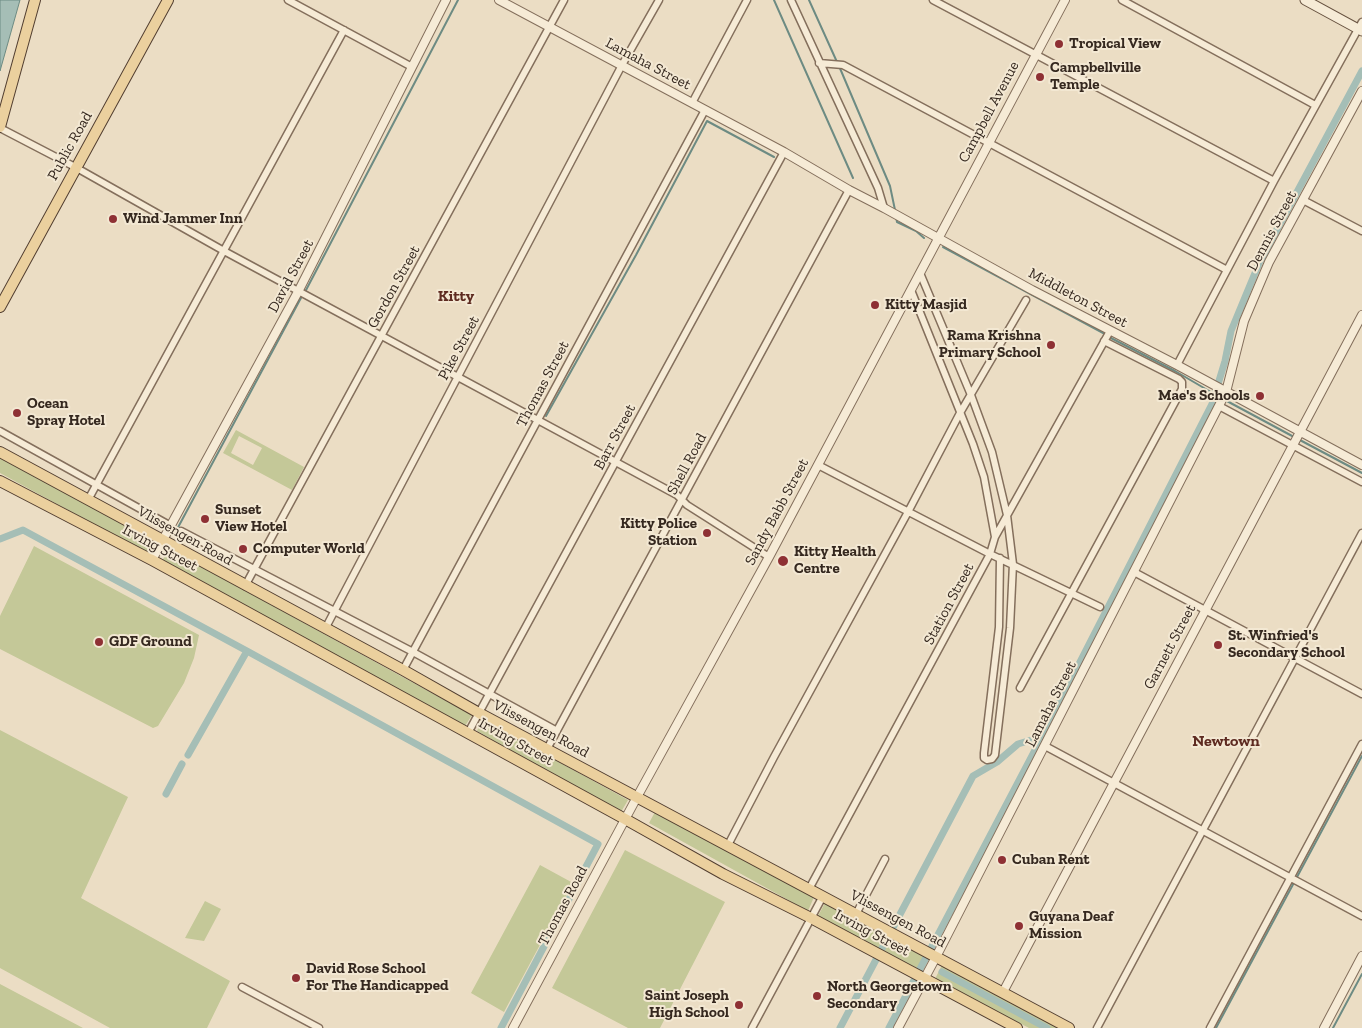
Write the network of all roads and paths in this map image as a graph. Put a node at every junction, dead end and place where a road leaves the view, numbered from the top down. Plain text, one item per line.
1 (35, 0) edge
2 (168, 0) edge
3 (288, 0) edge
4 (446, 0) edge
5 (499, 0) edge
6 (564, 0) edge
7 (659, 0) edge
8 (747, 0) edge
9 (791, 0) edge
10 (933, 0) edge
11 (1065, 0) edge
12 (1122, 0) edge
13 (1305, 0) edge
14 (550, 26) junction
15 (1361, 27) edge
16 (344, 30) junction
17 (1036, 54) junction
18 (819, 62) junction
19 (622, 65) junction
20 (412, 68) junction
21 (1362, 92) edge
22 (692, 103) junction
23 (1315, 105) junction
24 (705, 110) junction
25 (0, 128) edge
26 (989, 143) junction
27 (784, 152) junction
28 (75, 167) junction
29 (1274, 181) junction
30 (878, 188) junction
31 (849, 190) junction
32 (868, 200) junction
33 (1303, 200) junction
34 (884, 208) junction
35 (1362, 231) edge
36 (938, 237) junction
37 (224, 251) junction
38 (1228, 270) junction
39 (920, 273) junction
40 (911, 290) junction
41 (300, 291) junction
42 (1026, 300) dead end
43 (0, 308) edge
44 (1362, 315) edge
45 (1110, 331) junction
46 (382, 335) junction
47 (1104, 341) junction
48 (1177, 365) junction
49 (458, 376) junction
50 (1224, 392) junction
51 (971, 394) junction
52 (1219, 405) junction
53 (960, 413) junction
54 (539, 419) junction
55 (0, 431) edge
56 (1300, 432) junction
57 (1293, 445) junction
58 (0, 452) edge
59 (616, 461) junction
60 (818, 465) junction
61 (1362, 465) edge
62 (1362, 482) edge
63 (2, 484) edge
64 (96, 487) junction
65 (89, 499) junction
66 (682, 499) junction
67 (908, 512) junction
68 (1007, 515) junction
69 (170, 526) junction
70 (181, 531) dead end
71 (1362, 533) edge
72 (995, 537) junction
73 (163, 539) junction
74 (990, 554) junction
75 (769, 558) junction
76 (1000, 558) junction
77 (152, 560) junction
78 (1013, 564) junction
79 (254, 569) junction
80 (1134, 572) junction
81 (245, 586) junction
82 (1070, 592) junction
83 (1100, 607) dead end
84 (1206, 610) junction
85 (334, 611) junction
86 (1000, 627) junction
87 (1010, 628) junction
88 (325, 629) junction
89 (413, 652) junction
90 (1295, 658) junction
91 (403, 670) junction
92 (1020, 688) dead end
93 (1362, 694) edge
94 (490, 695) junction
95 (479, 713) junction
96 (557, 731) junction
97 (468, 733) junction
98 (1362, 744) edge
99 (1045, 746) junction
100 (547, 749) junction
101 (1114, 783) junction
102 (637, 797) junction
103 (625, 818) junction
104 (1203, 831) junction
105 (728, 845) junction
106 (885, 859) dead end
107 (1291, 878) junction
108 (809, 889) junction
109 (823, 896) junction
110 (856, 914) junction
111 (1362, 916) edge
112 (811, 918) junction
113 (1362, 956) edge
114 (936, 957) junction
115 (919, 976) junction
116 (242, 987) dead end
117 (1003, 992) junction
118 (319, 1028) edge
119 (513, 1028) edge
120 (752, 1028) edge
121 (898, 1028) edge
122 (1018, 1028) edge
123 (1069, 1028) edge
124 (1097, 1028) edge
125 (1210, 1028) edge
126 (1324, 1028) edge

1 - 25 main road
2 - 28 main road, Public Road
3 - 16 street
4 - 20 street, David Street
5 - 14 street, Lamaha Street
6 - 14 street, Gordon Street
7 - 19 street, Pike Street
8 - 22 street
9 - 18 street
10 - 17 street
11 - 17 street, Campbell Avenue
12 - 23 street
13 - 15 main road
14 - 19 street, Lamaha Street
14 - 46 street, Gordon Street
15 - 23 street
16 - 20 street
16 - 37 street
17 - 26 street, Campbell Avenue
17 - 29 street
18 - 26 street
18 - 30 street
19 - 22 street, Lamaha Street
19 - 49 street, Pike Street
20 - 41 street, David Street
21 - 33 street, Dennis Street
22 - 24 street, Lamaha Street
23 - 29 street
24 - 27 street, Lamaha Street
24 - 54 street, Thomas Street
25 - 28 street
26 - 36 street, Campbell Avenue
26 - 38 street
27 - 31 street, Middleton Street
27 - 59 street, Barr Street
28 - 37 street
28 - 43 main road, Public Road
29 - 38 street
30 - 32 street
30 - 34 street
31 - 32 street, Middleton Street
31 - 66 street, Shell Road
32 - 34 street, Middleton Street
33 - 35 street
33 - 50 street, Dennis Street
34 - 36 street, Middleton Street
36 - 39 street, Sandy Babb Street
36 - 45 street, Middleton Street
37 - 41 street
37 - 64 street
38 - 48 street
39 - 40 street, Sandy Babb Street
39 - 51 street
40 - 53 street
40 - 60 street, Sandy Babb Street
41 - 46 street
41 - 69 street, David Street
42 - 51 street
44 - 56 street, Garnett Street
45 - 47 street, Station Street
45 - 48 street, Middleton Street
46 - 49 street
46 - 79 street, Gordon Street
47 - 68 street, Station Street
47 - 82 street
48 - 50 street, Middleton Street
49 - 54 street
49 - 85 street, Pike Street
50 - 52 street, Lamaha Street
50 - 56 street, Middleton Street
51 - 53 street
51 - 68 street
52 - 57 street
52 - 80 street, Lamaha Street
53 - 67 street
53 - 72 street
54 - 59 street
54 - 89 street, Thomas Street
55 - 64 street
56 - 57 street, Garnett Street
56 - 61 street, Middleton Street
57 - 62 street
57 - 84 street, Garnett Street
58 - 65 main road, Vlissengen Road
59 - 66 street
59 - 94 street, Barr Street
60 - 67 street
60 - 75 street, Sandy Babb Street
63 - 77 main road, Irving Street
64 - 65 street
64 - 69 street
65 - 73 main road, Vlissengen Road
66 - 75 street
66 - 96 street, Shell Road
67 - 74 street
67 - 105 street
68 - 72 street, Station Street
68 - 78 street
69 - 73 street, David Street
70 - 79 street
71 - 90 street
72 - 74 street, Station Street
73 - 77 street, David Street
73 - 81 main road, Vlissengen Road
74 - 76 street
74 - 108 street, Station Street
75 - 102 street, Sandy Babb Street
76 - 78 street
76 - 86 street
77 - 97 main road, Irving Street
78 - 82 street
78 - 87 street
79 - 81 street, Gordon Street
79 - 85 street
80 - 84 street
80 - 99 street, Lamaha Street
81 - 88 main road, Vlissengen Road
82 - 83 street
82 - 92 street
84 - 90 street
84 - 101 street, Garnett Street
85 - 88 street, Pike Street
85 - 89 street
86 - 87 street
86 - 87 street
88 - 91 main road, Vlissengen Road
89 - 91 street, Thomas Street
89 - 94 street
90 - 93 street
90 - 104 street
91 - 95 main road, Vlissengen Road
94 - 95 street, Barr Street
94 - 96 street
95 - 97 street, Barr Street
95 - 100 main road, Vlissengen Road
96 - 100 street, Shell Road
97 - 103 main road, Irving Street
98 - 107 street
99 - 101 street
99 - 114 street, Lamaha Street
100 - 102 main road, Vlissengen Road
101 - 104 street
101 - 117 street, Garnett Street
102 - 103 street, Thomas Road
102 - 105 main road, Vlissengen Road
103 - 112 main road, Irving Street
103 - 119 street, Thomas Road
104 - 107 street
104 - 124 street
105 - 108 main road, Vlissengen Road
106 - 110 street
107 - 111 street
107 - 125 street
108 - 109 main road, Vlissengen Road
109 - 110 main road, Vlissengen Road
109 - 112 street
110 - 114 main road, Vlissengen Road
112 - 115 main road, Irving Street
112 - 120 street
113 - 126 street
114 - 115 street, Lamaha Street
114 - 117 main road, Vlissengen Road
115 - 121 street, Lamaha Street
115 - 122 main road, Irving Street
116 - 118 street
117 - 123 main road, Vlissengen Road

